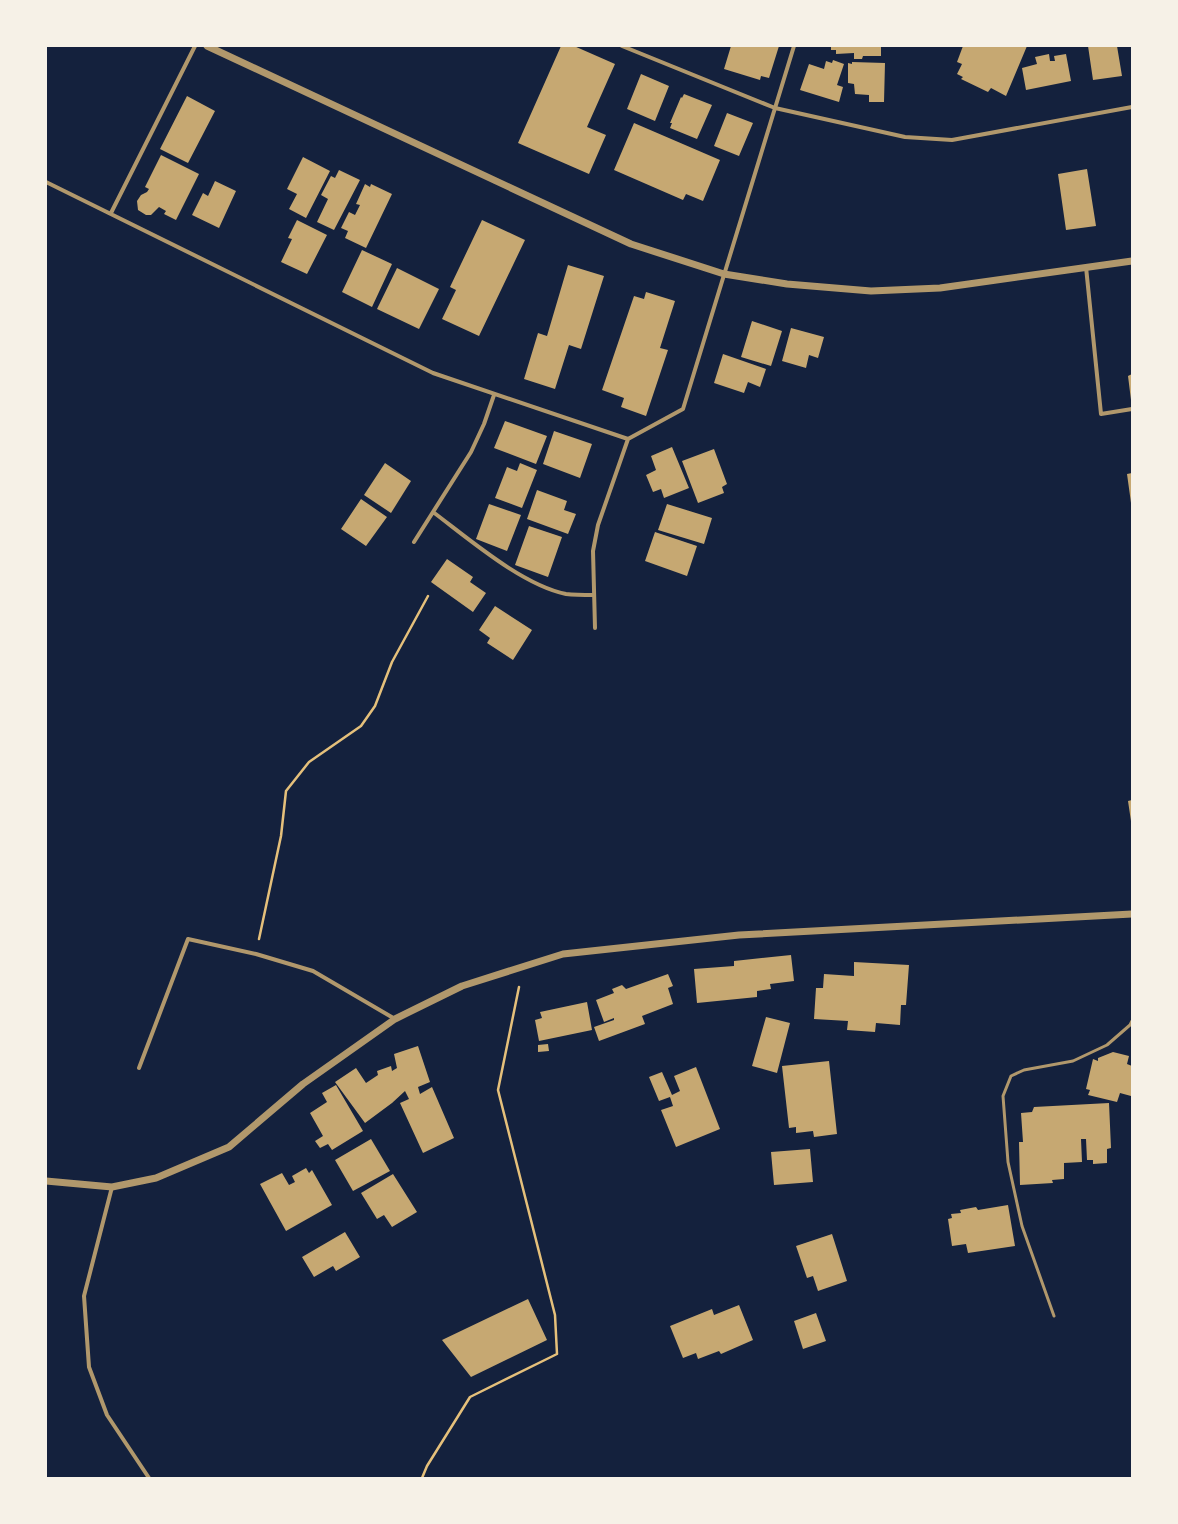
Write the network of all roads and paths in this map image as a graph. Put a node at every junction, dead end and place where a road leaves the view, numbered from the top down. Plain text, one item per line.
1 (195, 46) edge
2 (207, 46) edge
3 (622, 46) edge
4 (794, 46) edge
5 (1132, 107) edge
6 (775, 108) junction
7 (46, 182) edge
8 (112, 214) junction
9 (1132, 261) edge
10 (1086, 267) junction
11 (724, 274) junction
12 (494, 395) junction
13 (1132, 409) edge
14 (628, 439) junction
15 (433, 512) junction
16 (414, 542) dead end
17 (594, 595) junction
18 (428, 596) dead end
19 (595, 628) dead end
20 (1132, 914) edge
21 (256, 954) junction
22 (523, 967) junction
23 (395, 1019) junction
24 (1132, 1021) edge
25 (139, 1068) dead end
26 (46, 1181) edge
27 (112, 1187) junction
28 (1054, 1316) dead end
29 (148, 1478) edge
30 (422, 1478) edge

1 - 8 street
2 - 11 street
3 - 6 street
4 - 6 street
5 - 6 street
6 - 11 street
7 - 8 street
8 - 12 street
9 - 10 street
10 - 11 street
10 - 13 street
11 - 14 street
12 - 14 street
12 - 15 street
14 - 17 street
15 - 16 street
15 - 17 street
17 - 19 street
18 - 21 path
20 - 22 street
21 - 23 street
21 - 25 street
22 - 23 street
22 - 30 path
23 - 27 street
24 - 28 lane
26 - 27 street
27 - 29 street

